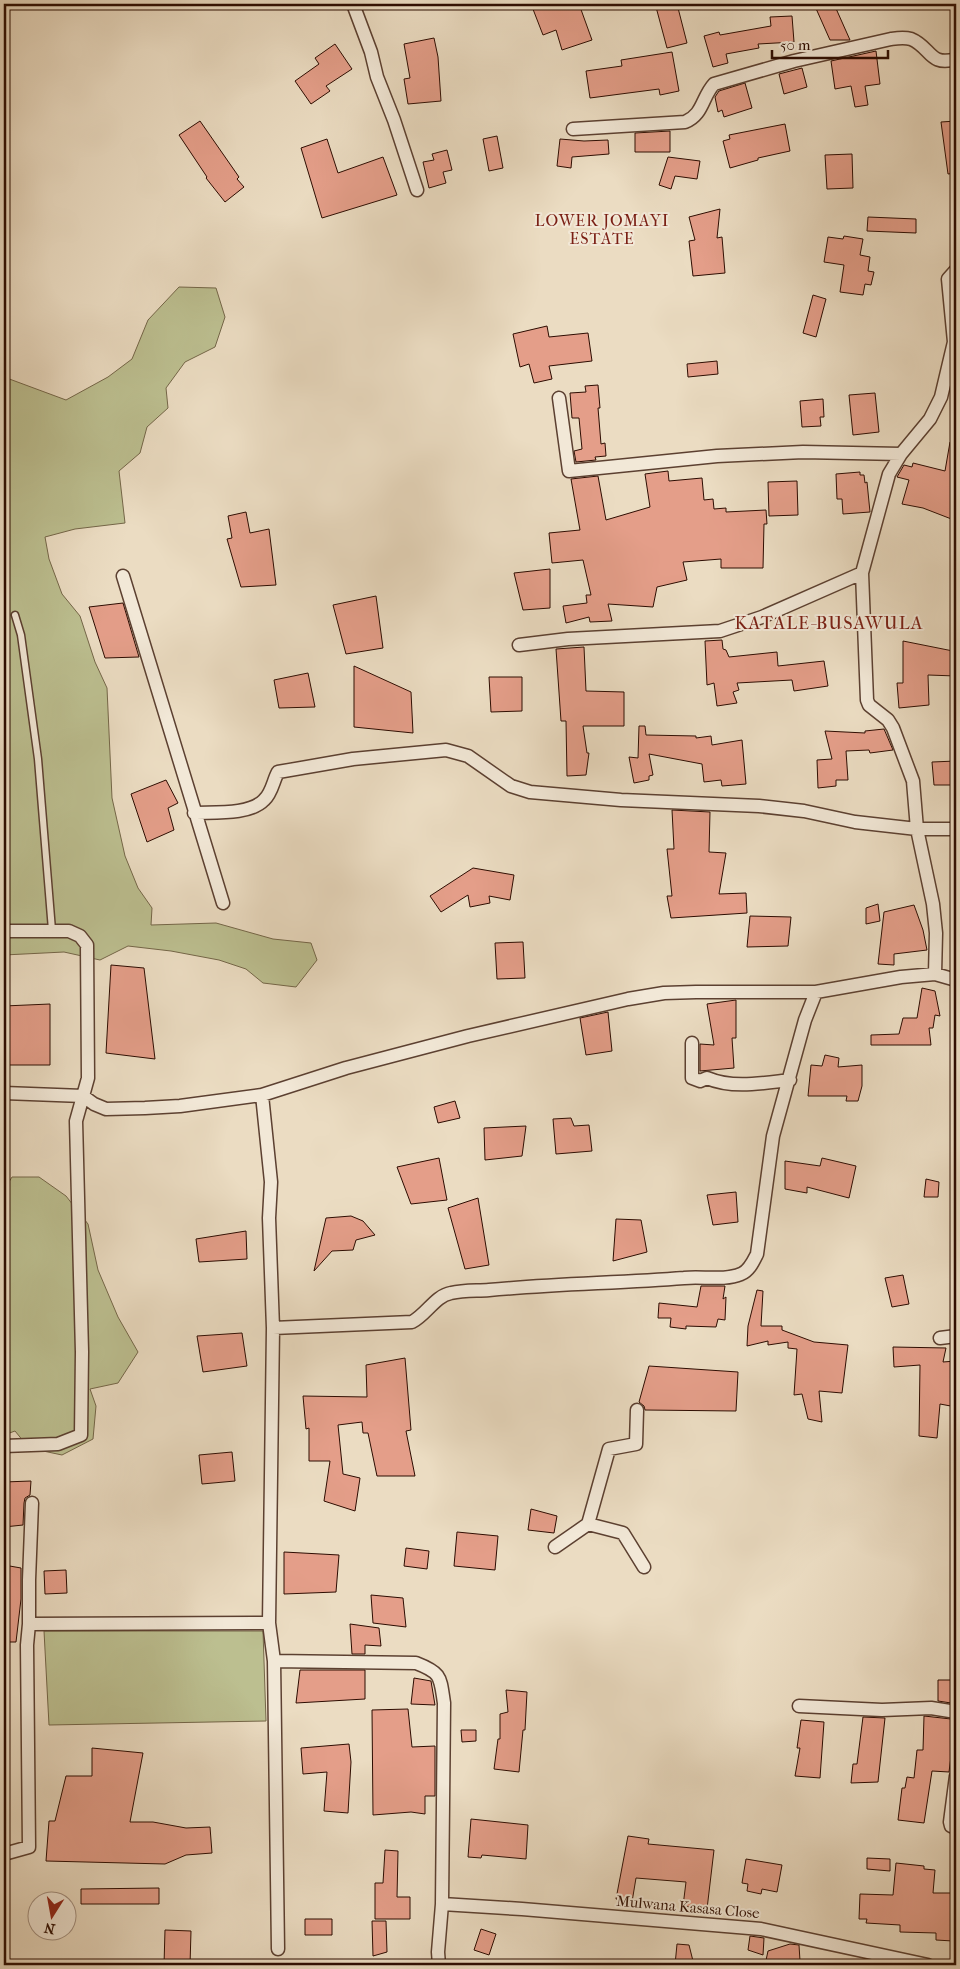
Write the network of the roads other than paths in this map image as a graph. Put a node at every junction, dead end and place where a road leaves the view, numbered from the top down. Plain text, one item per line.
1 (353, 4) edge
2 (956, 59) edge
3 (573, 129) dead end
4 (417, 190) dead end
5 (956, 270) edge
6 (558, 398) dead end
7 (900, 454) junction
8 (862, 572) junction
9 (123, 576) dead end
10 (16, 615) dead end
11 (519, 645) dead end
12 (194, 813) junction
13 (917, 829) junction
14 (956, 829) edge
15 (223, 903) dead end
16 (52, 930) junction
17 (4, 931) edge
18 (935, 974) junction
19 (956, 980) edge
20 (816, 992) junction
21 (692, 1043) dead end
22 (790, 1080) junction
23 (4, 1093) edge
24 (262, 1095) junction
25 (83, 1096) junction
26 (273, 1328) junction
27 (956, 1336) edge
28 (940, 1338) dead end
29 (637, 1410) dead end
30 (4, 1446) edge
31 (32, 1503) dead end
32 (588, 1524) junction
33 (555, 1546) dead end
34 (644, 1568) dead end
35 (269, 1623) junction
36 (29, 1624) junction
37 (274, 1661) junction
38 (799, 1706) dead end
39 (956, 1712) edge
40 (956, 1776) edge
41 (956, 1828) edge
42 (4, 1854) edge
43 (442, 1904) junction
44 (278, 1949) dead end
45 (439, 1965) edge
46 (928, 1965) edge

1 - 4 street
2 - 3 street
5 - 7 street
6 - 7 street
7 - 8 street
8 - 11 street
8 - 13 street
9 - 12 street
10 - 16 lane
12 - 13 street
12 - 15 street
13 - 14 street
13 - 18 street
16 - 17 street
16 - 25 street
18 - 19 street
18 - 20 street
20 - 22 street
20 - 24 street
21 - 22 street
22 - 26 street
23 - 25 street
24 - 25 street
24 - 26 street
25 - 30 street
26 - 35 street
27 - 28 street
29 - 32 street
31 - 36 street
32 - 33 street
32 - 34 street
35 - 36 street
35 - 37 street
36 - 42 street
37 - 43 street
37 - 44 street
38 - 39 street
40 - 41 street
43 - 45 street
43 - 46 street, Mulwana Kasasa Close

